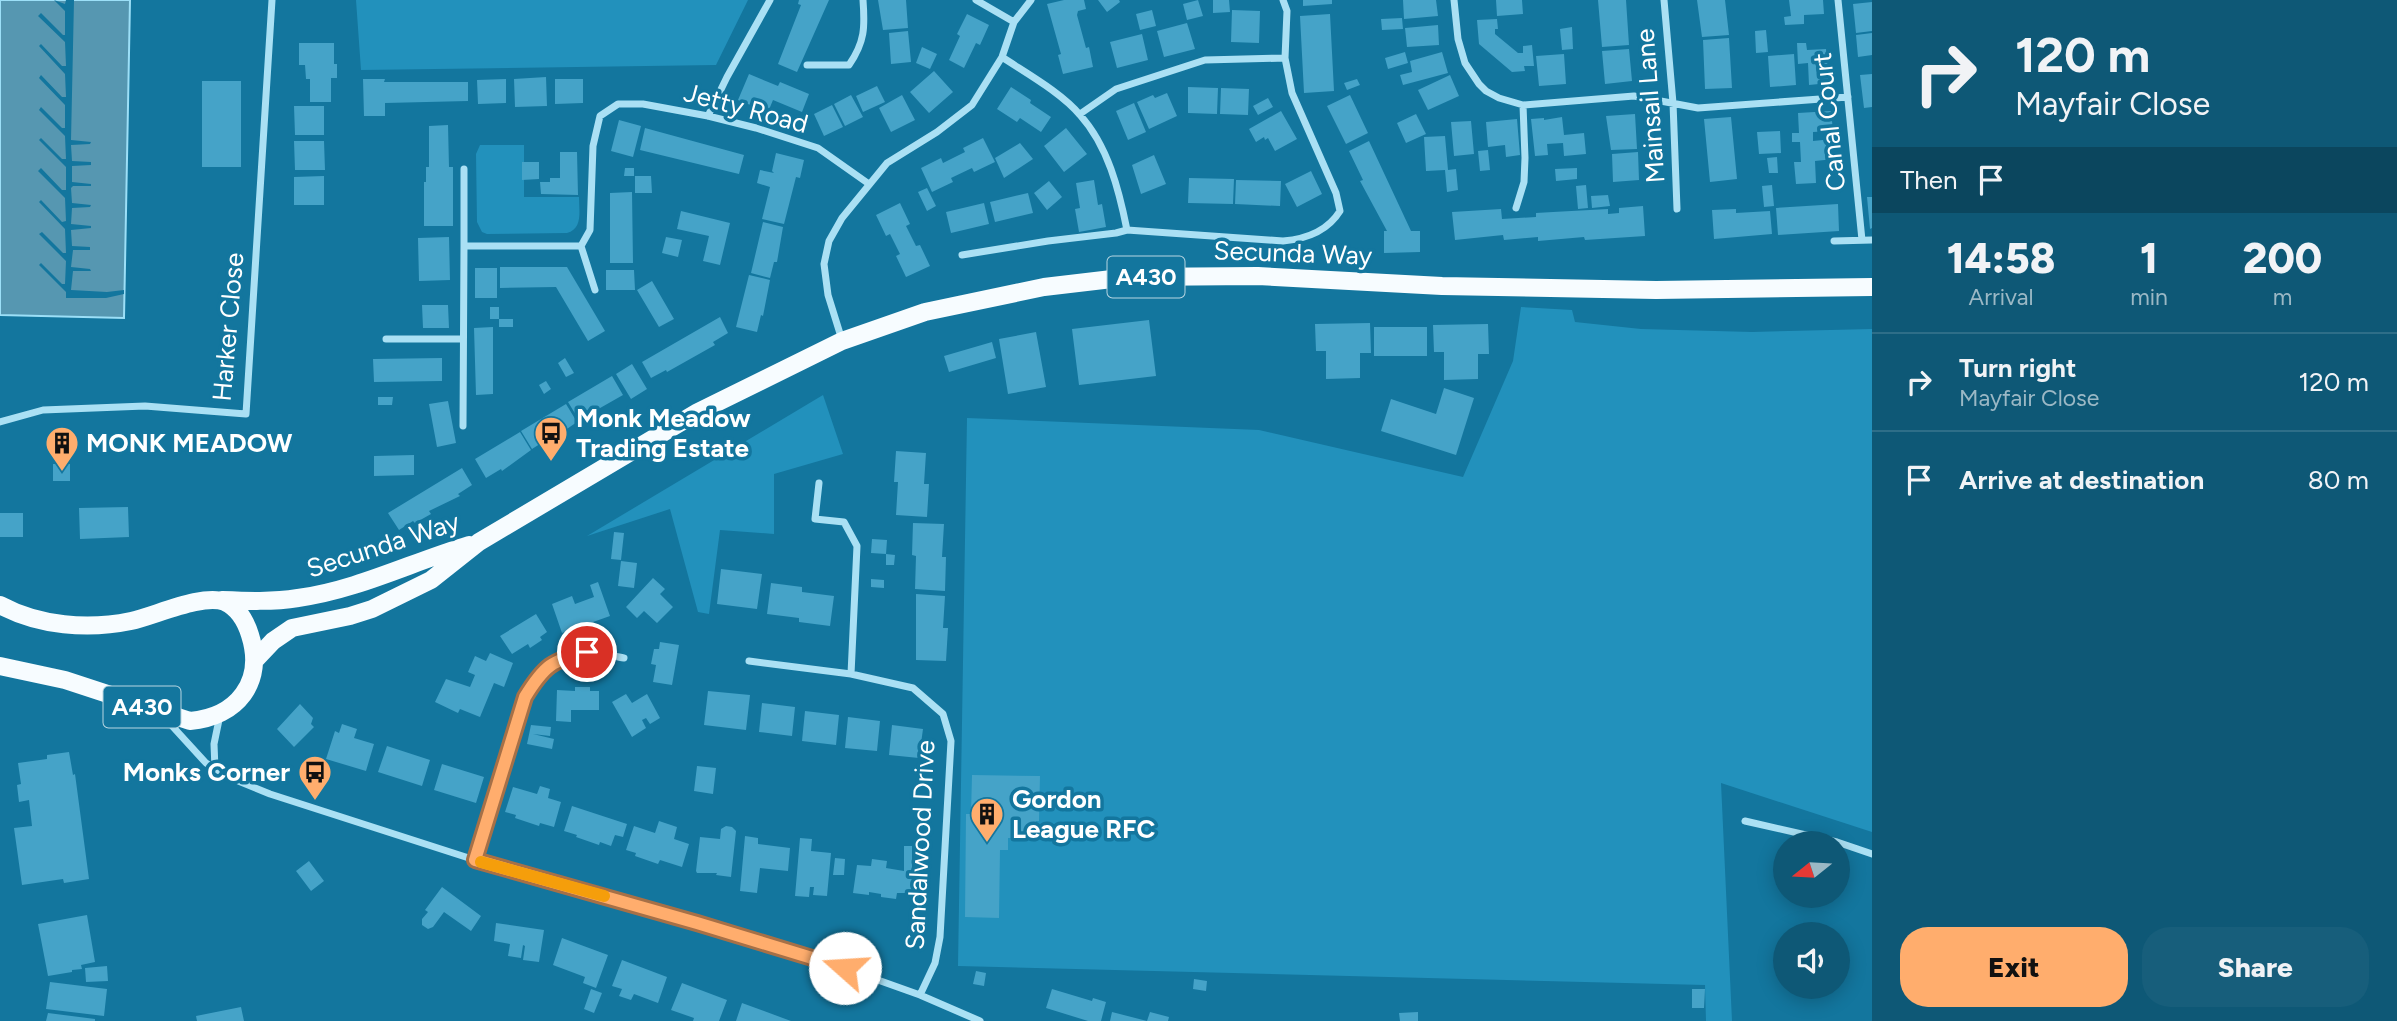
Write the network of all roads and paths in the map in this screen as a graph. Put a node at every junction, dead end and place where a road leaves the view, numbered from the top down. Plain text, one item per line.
1 (272, 0) edge
2 (770, 0) edge
3 (863, 0) edge
4 (976, 0) edge
5 (1031, 0) edge
6 (1283, 0) edge
7 (1454, 0) edge
8 (1664, 0) edge
9 (1838, 0) edge
10 (1014, 22) junction
11 (1002, 57) junction
12 (1285, 58) junction
13 (807, 65) dead end
14 (1848, 97) junction
15 (1673, 103) junction
16 (1523, 104) junction
17 (1080, 114) junction
18 (708, 116) junction
19 (464, 169) dead end
20 (869, 184) junction
21 (1516, 208) dead end
22 (1676, 209) dead end
23 (1127, 230) junction
24 (1862, 240) junction
25 (1872, 240) edge
26 (1835, 241) dead end
27 (464, 246) junction
28 (581, 246) junction
29 (962, 255) dead end
30 (1872, 287) edge
31 (595, 290) dead end
32 (386, 340) dead end
33 (463, 340) junction
34 (842, 341) junction
35 (0, 422) edge
36 (463, 426) dead end
37 (819, 483) dead end
38 (479, 542) junction
39 (218, 600) junction
40 (0, 605) edge
41 (624, 658) dead end
42 (255, 660) junction
43 (749, 662) dead end
44 (0, 666) edge
45 (851, 674) junction
46 (160, 713) junction
47 (220, 714) junction
48 (215, 769) junction
49 (1745, 821) dead end
50 (1872, 854) edge
51 (475, 860) junction
52 (920, 995) junction
53 (980, 1021) edge

1 - 35 street, Harker Close
2 - 18 street
3 - 13 street
4 - 10 street
5 - 10 street
6 - 12 street
7 - 16 street
8 - 15 street, Mainsail Lane
9 - 14 street, Canal Court
10 - 11 street
11 - 17 street
11 - 20 street
12 - 17 street
12 - 23 street
14 - 15 street
14 - 24 street, Canal Court
15 - 16 street
15 - 22 street, Mainsail Lane
16 - 21 street
17 - 23 street
18 - 20 street, Jetty Road
18 - 28 street, Jetty Road
19 - 27 street
20 - 34 street
23 - 29 street
24 - 25 street
24 - 26 street
27 - 28 street
27 - 33 street
28 - 31 street
30 - 34 main road, Secunda Way / A430
32 - 33 street
33 - 36 street
34 - 38 main road, Secunda Way / A430
37 - 45 street
38 - 39 main road, Secunda Way / A430
38 - 42 main road, Secunda Way / A430
39 - 40 main road, A430
39 - 42 main road
41 - 51 street
42 - 47 main road, A430
43 - 45 street, Sandalwood Drive
44 - 46 main road, A430
45 - 52 street, Sandalwood Drive
46 - 47 main road, A430
46 - 48 street
47 - 48 street
48 - 51 street
49 - 50 street
51 - 52 street
52 - 53 street

